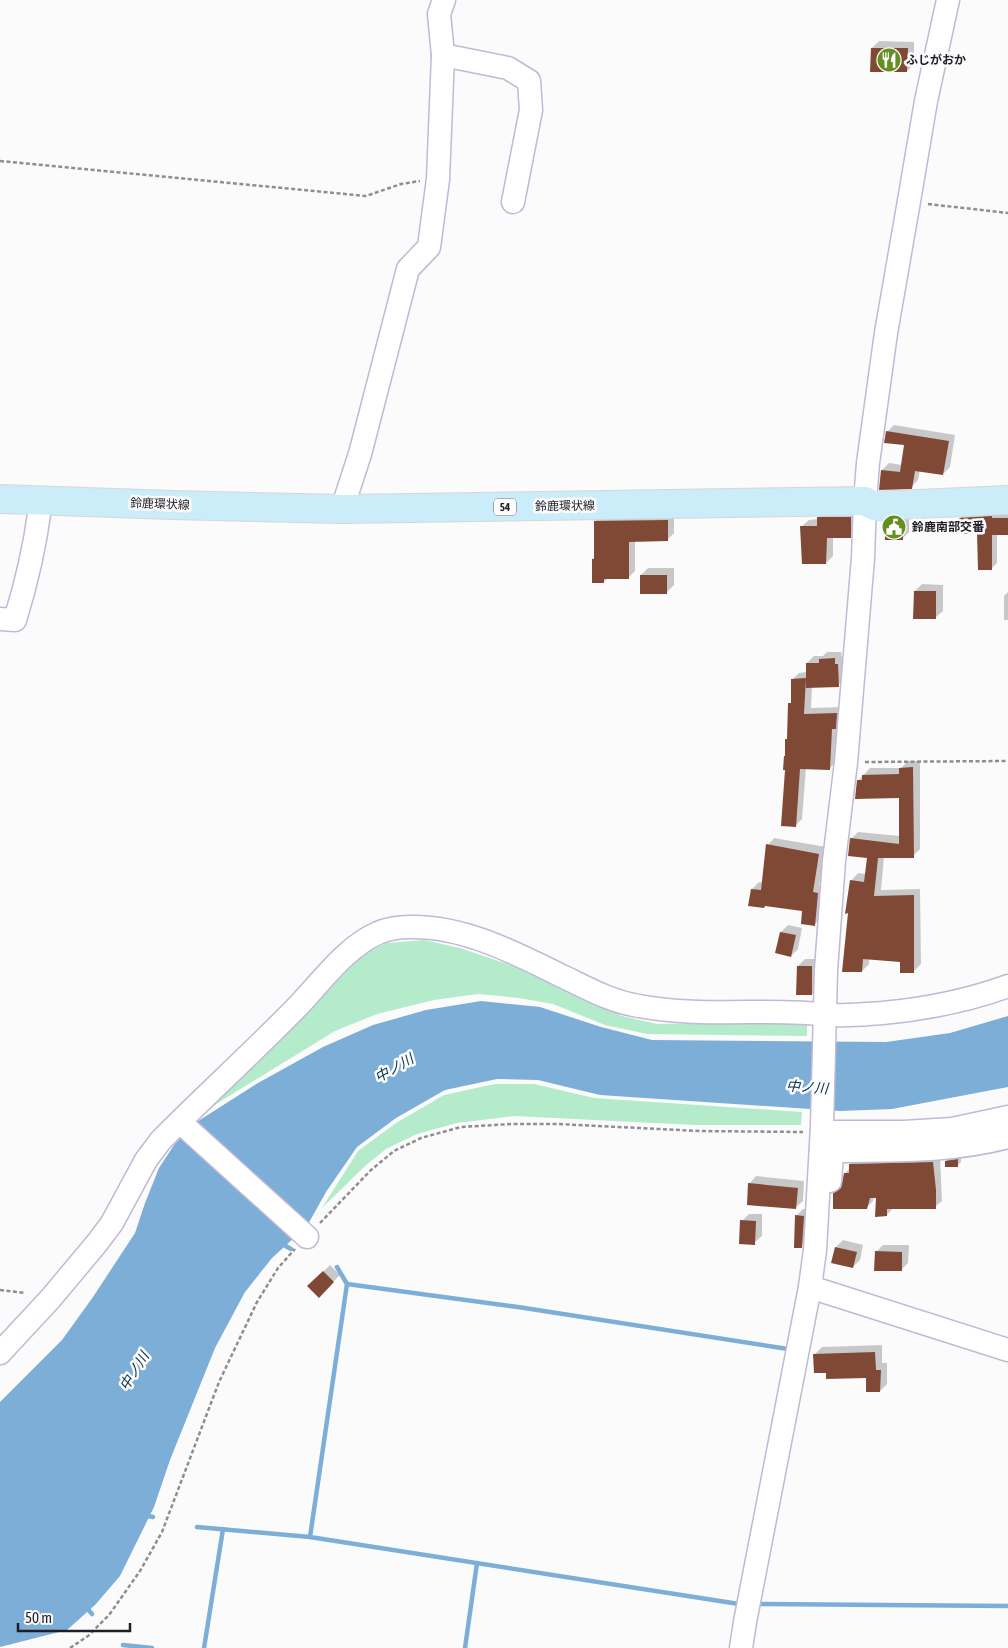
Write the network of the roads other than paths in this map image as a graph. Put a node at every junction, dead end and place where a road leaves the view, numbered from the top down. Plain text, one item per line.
1 (444, 0) edge
2 (948, 0) edge
3 (443, 55) junction
4 (513, 202) dead end
5 (0, 498) edge
6 (41, 499) junction
7 (1008, 500) edge
8 (864, 501) junction
9 (342, 509) junction
10 (0, 619) edge
11 (1008, 986) edge
12 (828, 1016) junction
13 (1008, 1117) edge
14 (180, 1122) junction
15 (1008, 1125) edge
16 (961, 1127) junction
17 (822, 1129) junction
18 (1008, 1137) edge
19 (306, 1237) road end
20 (815, 1288) junction
21 (1008, 1350) edge
22 (0, 1353) edge
23 (741, 1648) edge

1 - 3 street
2 - 8 street
3 - 4 street
3 - 9 street
5 - 6 main road, 鈴鹿環状線 / 54
6 - 9 main road, 鈴鹿環状線 / 54
6 - 10 street
7 - 8 main road, 鈴鹿環状線 / 54
8 - 9 main road, 鈴鹿環状線 / 54
8 - 12 street
11 - 12 street
12 - 14 street
12 - 17 street
13 - 16 street
14 - 19 street
14 - 22 street
15 - 16 street
16 - 17 street
17 - 20 street
18 - 20 street
20 - 21 street
20 - 23 street

